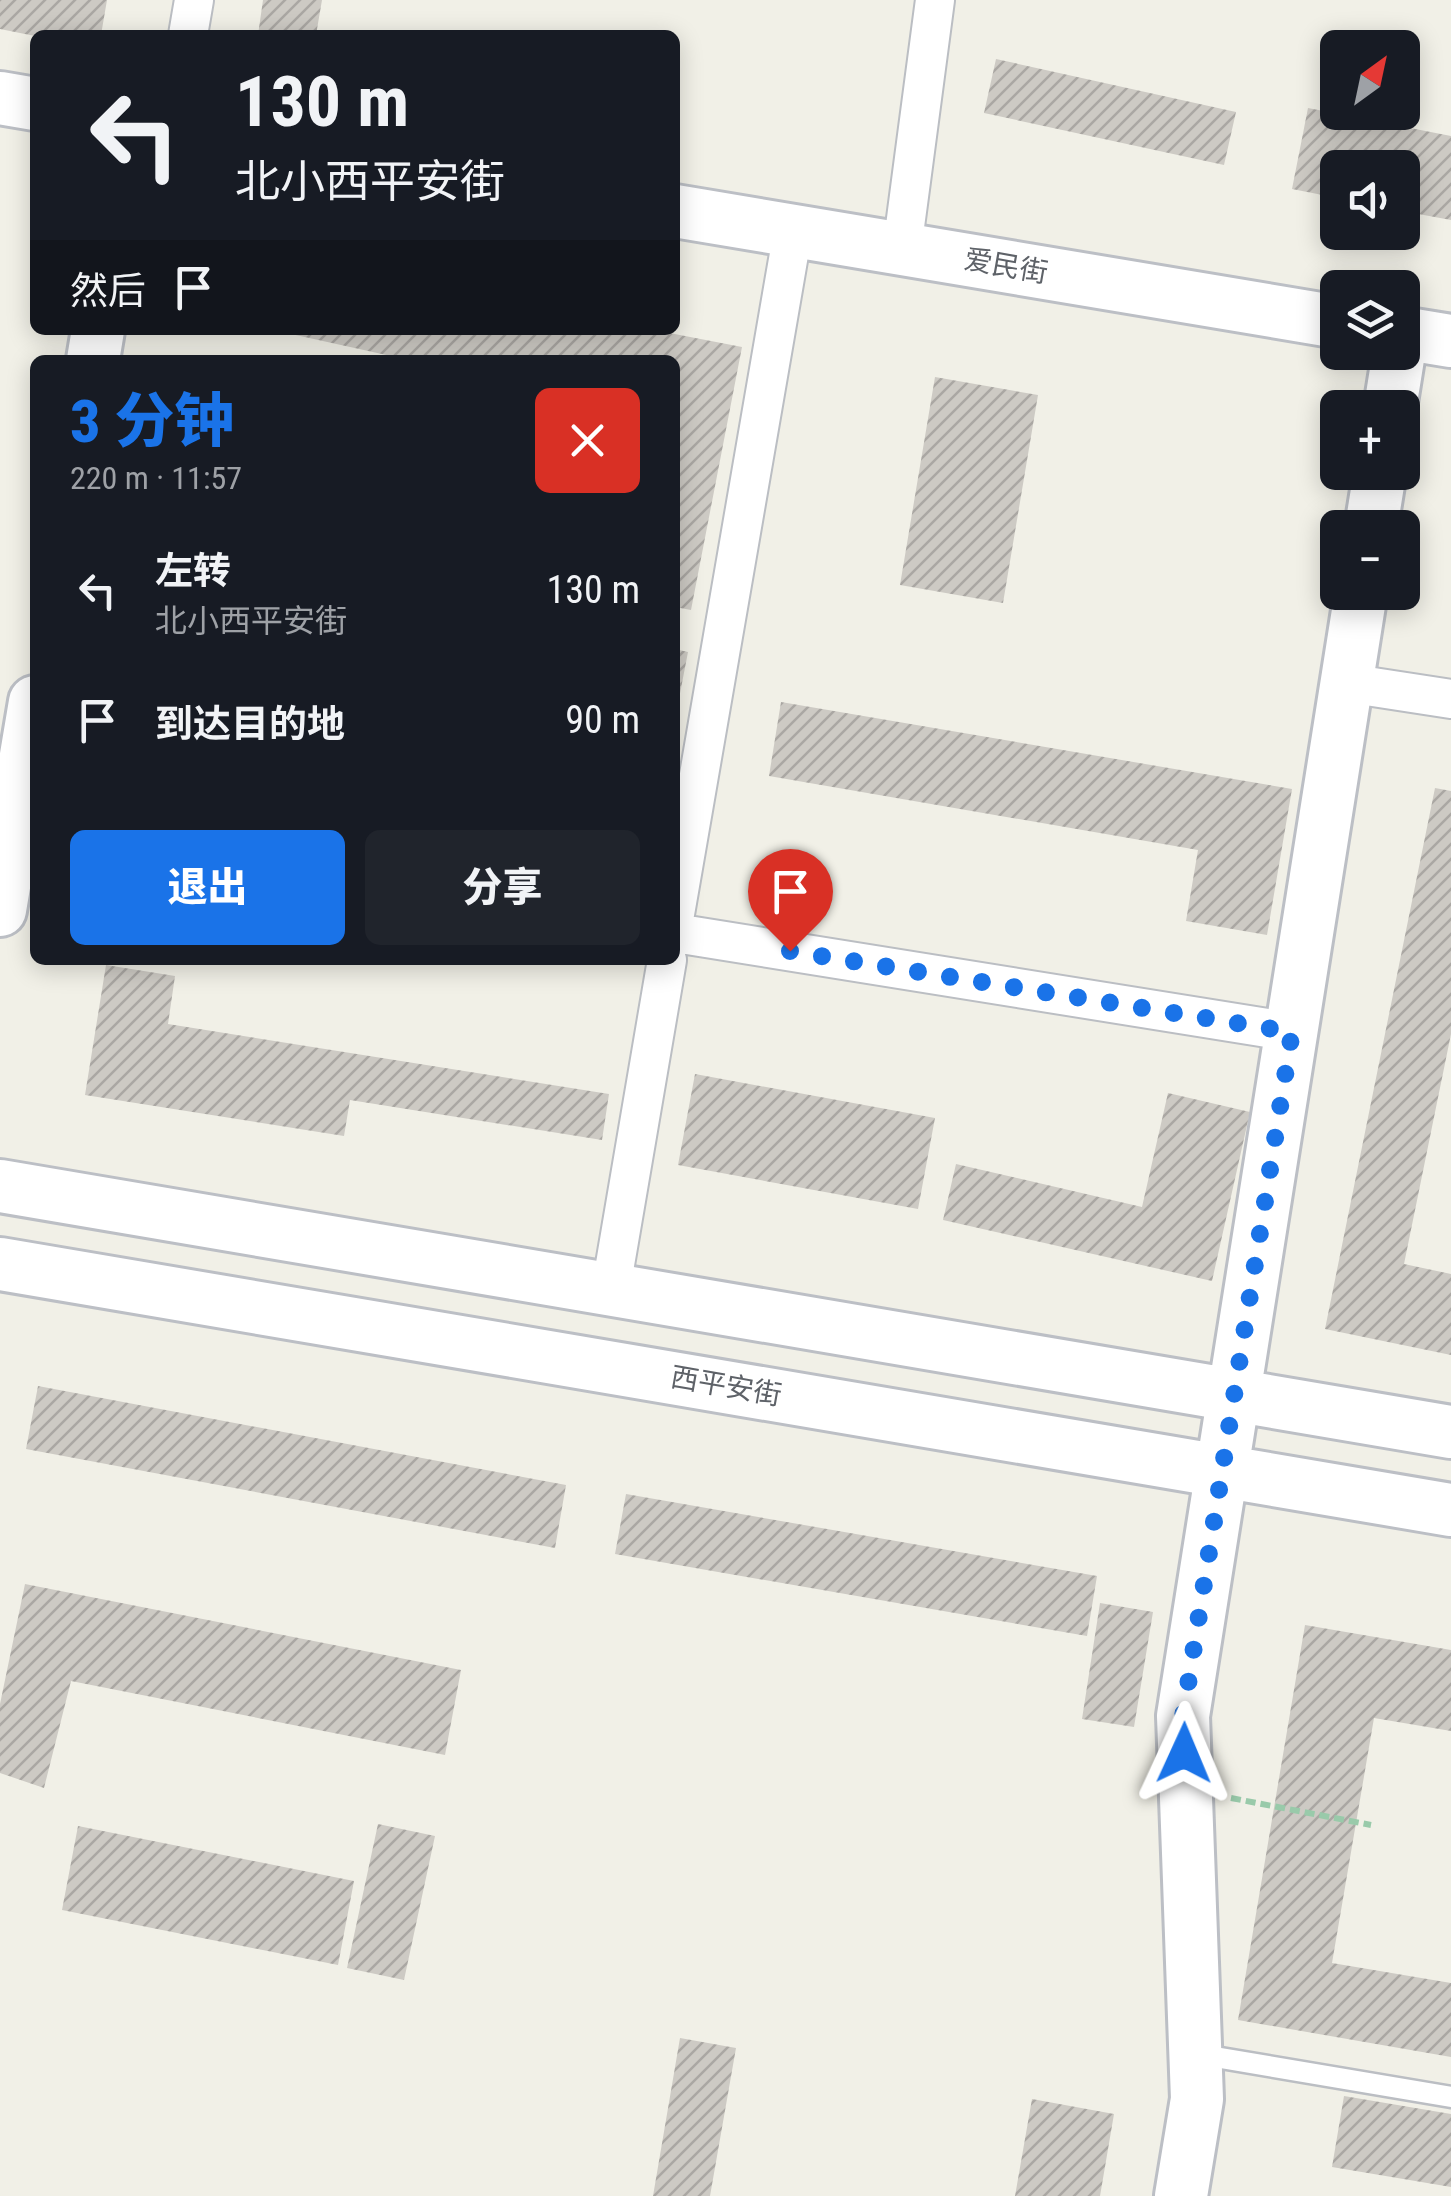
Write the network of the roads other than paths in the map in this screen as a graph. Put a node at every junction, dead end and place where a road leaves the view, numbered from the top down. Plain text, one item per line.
1 (194, 0) edge
2 (935, 0) edge
3 (189, 30) edge
4 (0, 98) edge
5 (30, 103) edge
6 (680, 212) edge
7 (793, 231) junction
8 (902, 249) junction
9 (1320, 319) edge
10 (1420, 336) edge
11 (1451, 341) edge
12 (1358, 610) edge
13 (1347, 683) junction
14 (1451, 699) edge
15 (30, 735) edge
16 (16, 827) edge
17 (680, 885) edge
18 (0, 910) edge
19 (680, 933) edge
20 (666, 965) edge
21 (1292, 1032) junction
22 (0, 1186) edge
23 (0, 1264) edge
24 (610, 1288) junction
25 (1234, 1394) junction
26 (1451, 1432) edge
27 (1222, 1470) junction
28 (1451, 1510) edge
29 (1196, 2076) junction
30 (1451, 2097) edge
31 (1180, 2196) edge

1 - 3 street
2 - 8 street
4 - 5 main road
6 - 7 main road, 爱民街
7 - 8 main road, 爱民街
7 - 17 street
8 - 9 main road, 爱民街
10 - 11 main road
12 - 13 main road
13 - 14 street
13 - 21 main road
15 - 16 main road
16 - 18 main road
19 - 21 street
20 - 24 street
21 - 25 main road
22 - 24 main road
23 - 27 main road, 西平安街
24 - 25 main road
25 - 26 main road
25 - 27 main road
27 - 28 main road, 西平安街
27 - 29 main road
29 - 30 lane
29 - 31 main road

